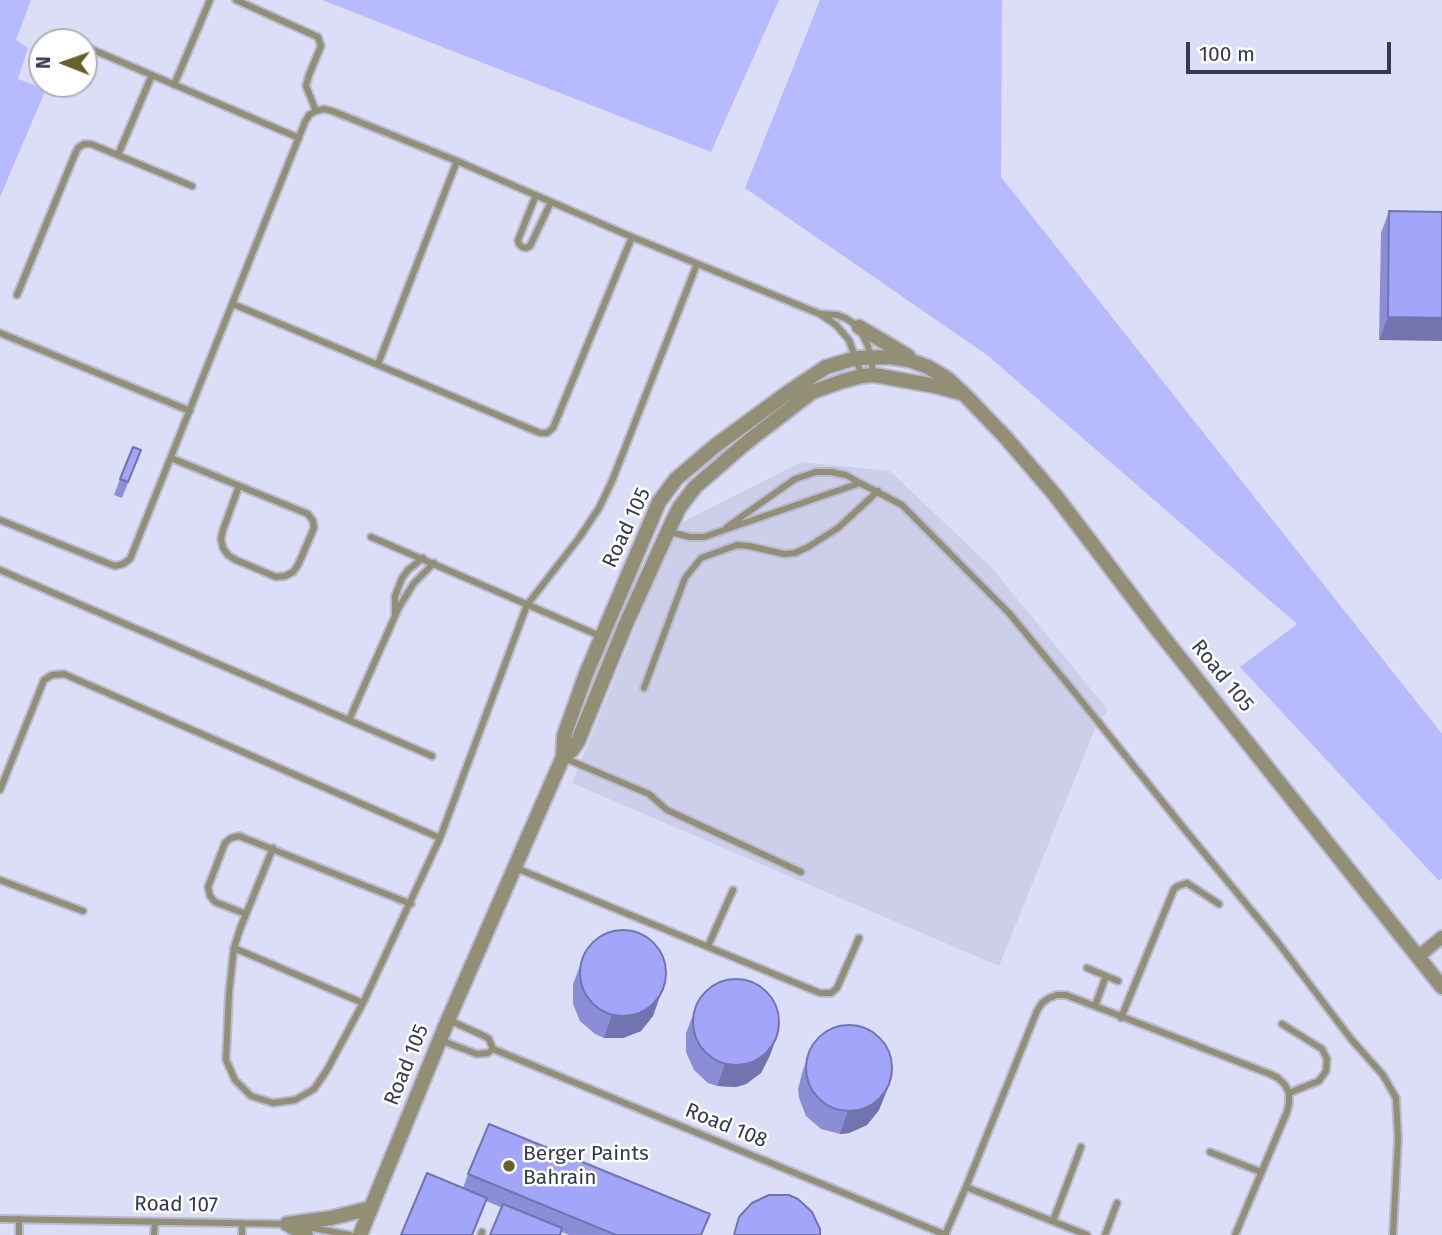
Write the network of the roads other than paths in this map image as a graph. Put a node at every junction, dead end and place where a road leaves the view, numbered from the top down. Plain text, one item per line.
1 (210, 0) edge
2 (236, 0) edge
3 (98, 52) edge
4 (152, 75) junction
5 (174, 85) junction
6 (316, 111) junction
7 (299, 138) junction
8 (118, 155) junction
9 (457, 161) junction
10 (192, 186) dead end
11 (536, 195) junction
12 (551, 202) junction
13 (632, 237) junction
14 (697, 264) junction
15 (17, 295) dead end
16 (233, 303) junction
17 (820, 314) junction
18 (859, 327) junction
19 (0, 333) edge
20 (863, 357) junction
21 (378, 364) junction
22 (928, 367) junction
23 (868, 376) junction
24 (965, 394) junction
25 (190, 411) junction
26 (171, 458) junction
27 (860, 483) junction
28 (239, 486) junction
29 (878, 491) junction
30 (0, 520) edge
31 (650, 524) junction
32 (668, 531) junction
33 (720, 532) junction
34 (371, 537) dead end
35 (423, 558) junction
36 (435, 563) junction
37 (0, 570) edge
38 (527, 605) junction
39 (395, 616) junction
40 (610, 618) junction
41 (626, 624) junction
42 (601, 636) junction
43 (644, 688) dead end
44 (349, 720) junction
45 (432, 756) dead end
46 (562, 758) junction
47 (0, 790) edge
48 (440, 838) junction
49 (273, 848) junction
50 (514, 868) junction
51 (802, 872) dead end
52 (0, 880) edge
53 (733, 890) dead end
54 (411, 904) junction
55 (1219, 904) dead end
56 (83, 911) dead end
57 (246, 914) junction
58 (1442, 937) edge
59 (859, 938) dead end
60 (708, 946) junction
61 (234, 948) junction
62 (1419, 956) junction
63 (1087, 968) dead end
64 (1106, 976) junction
65 (1118, 981) dead end
66 (1442, 987) edge
67 (363, 1003) junction
68 (1095, 1006) junction
69 (1121, 1018) junction
70 (448, 1020) junction
71 (1282, 1024) dead end
72 (440, 1040) junction
73 (493, 1049) junction
74 (1289, 1093) junction
75 (1081, 1147) dead end
76 (1210, 1152) dead end
77 (1261, 1172) junction
78 (966, 1187) junction
79 (1117, 1203) dead end
80 (371, 1208) junction
81 (0, 1219) edge
82 (19, 1219) junction
83 (1053, 1221) junction
84 (155, 1222) junction
85 (242, 1223) junction
86 (287, 1224) junction
87 (19, 1235) edge
88 (154, 1235) edge
89 (242, 1235) edge
90 (306, 1235) edge
91 (350, 1235) edge
92 (360, 1235) edge
93 (945, 1235) edge
94 (1087, 1235) edge
95 (1105, 1235) edge
96 (1235, 1235) edge
97 (1393, 1235) edge

1 - 5 lane
2 - 6 lane
3 - 4 lane
4 - 5 lane
4 - 8 lane
5 - 7 lane
6 - 7 lane
6 - 9 lane
7 - 16 lane
8 - 10 lane
8 - 15 lane
9 - 11 lane
9 - 21 lane
11 - 12 lane
11 - 12 lane
12 - 13 lane
13 - 14 lane
13 - 21 lane
14 - 17 lane
14 - 38 lane
16 - 21 lane
16 - 25 lane
17 - 18 lane
17 - 20 lane
18 - 20 lane
18 - 22 street
19 - 25 lane
20 - 22 street, Road 105
20 - 23 lane
20 - 23 lane
20 - 31 street, Road 105
22 - 24 street, Road 105
23 - 24 street, Road 105
23 - 32 street, Road 105
24 - 62 street, Road 105
25 - 26 lane
26 - 28 lane
26 - 30 lane
27 - 29 lane
27 - 33 lane
27 - 33 lane
28 - 28 lane
29 - 43 lane
29 - 97 lane
31 - 32 street
31 - 40 street, Road 105
32 - 33 lane
32 - 41 street, Road 105
34 - 35 lane
35 - 36 lane
35 - 39 lane
36 - 38 lane
36 - 39 lane
37 - 44 lane
38 - 42 lane
38 - 48 lane
39 - 44 lane
40 - 41 street
40 - 42 street, Road 105
41 - 46 street, Road 105
42 - 46 street, Road 105
44 - 45 lane
46 - 50 street, Road 105
46 - 51 lane
47 - 48 lane
48 - 54 lane
49 - 54 lane
49 - 57 lane
49 - 57 lane
50 - 60 lane
50 - 70 street, Road 105
52 - 56 lane
53 - 60 lane
54 - 67 lane
55 - 69 lane
57 - 61 lane
58 - 62 street
59 - 60 lane
61 - 67 lane
61 - 67 lane
62 - 66 street, Road 105
63 - 64 lane
64 - 65 lane
64 - 68 lane
68 - 69 lane
68 - 78 lane
69 - 74 lane
70 - 72 street, Road 105
70 - 73 lane, Road 108
71 - 74 lane
72 - 73 lane, Road 108
72 - 80 street, Road 105
73 - 93 lane, Road 108
74 - 77 lane
75 - 83 lane
76 - 77 lane
77 - 96 lane
78 - 83 lane
78 - 93 lane
79 - 95 lane
80 - 86 street
80 - 92 street, Road 105
81 - 82 lane, Road 107
82 - 84 lane, Road 107
82 - 87 lane
83 - 94 lane
84 - 85 lane, Road 107
84 - 88 lane
85 - 86 lane, Road 107
85 - 89 lane
86 - 90 street
86 - 91 lane, Road 107

